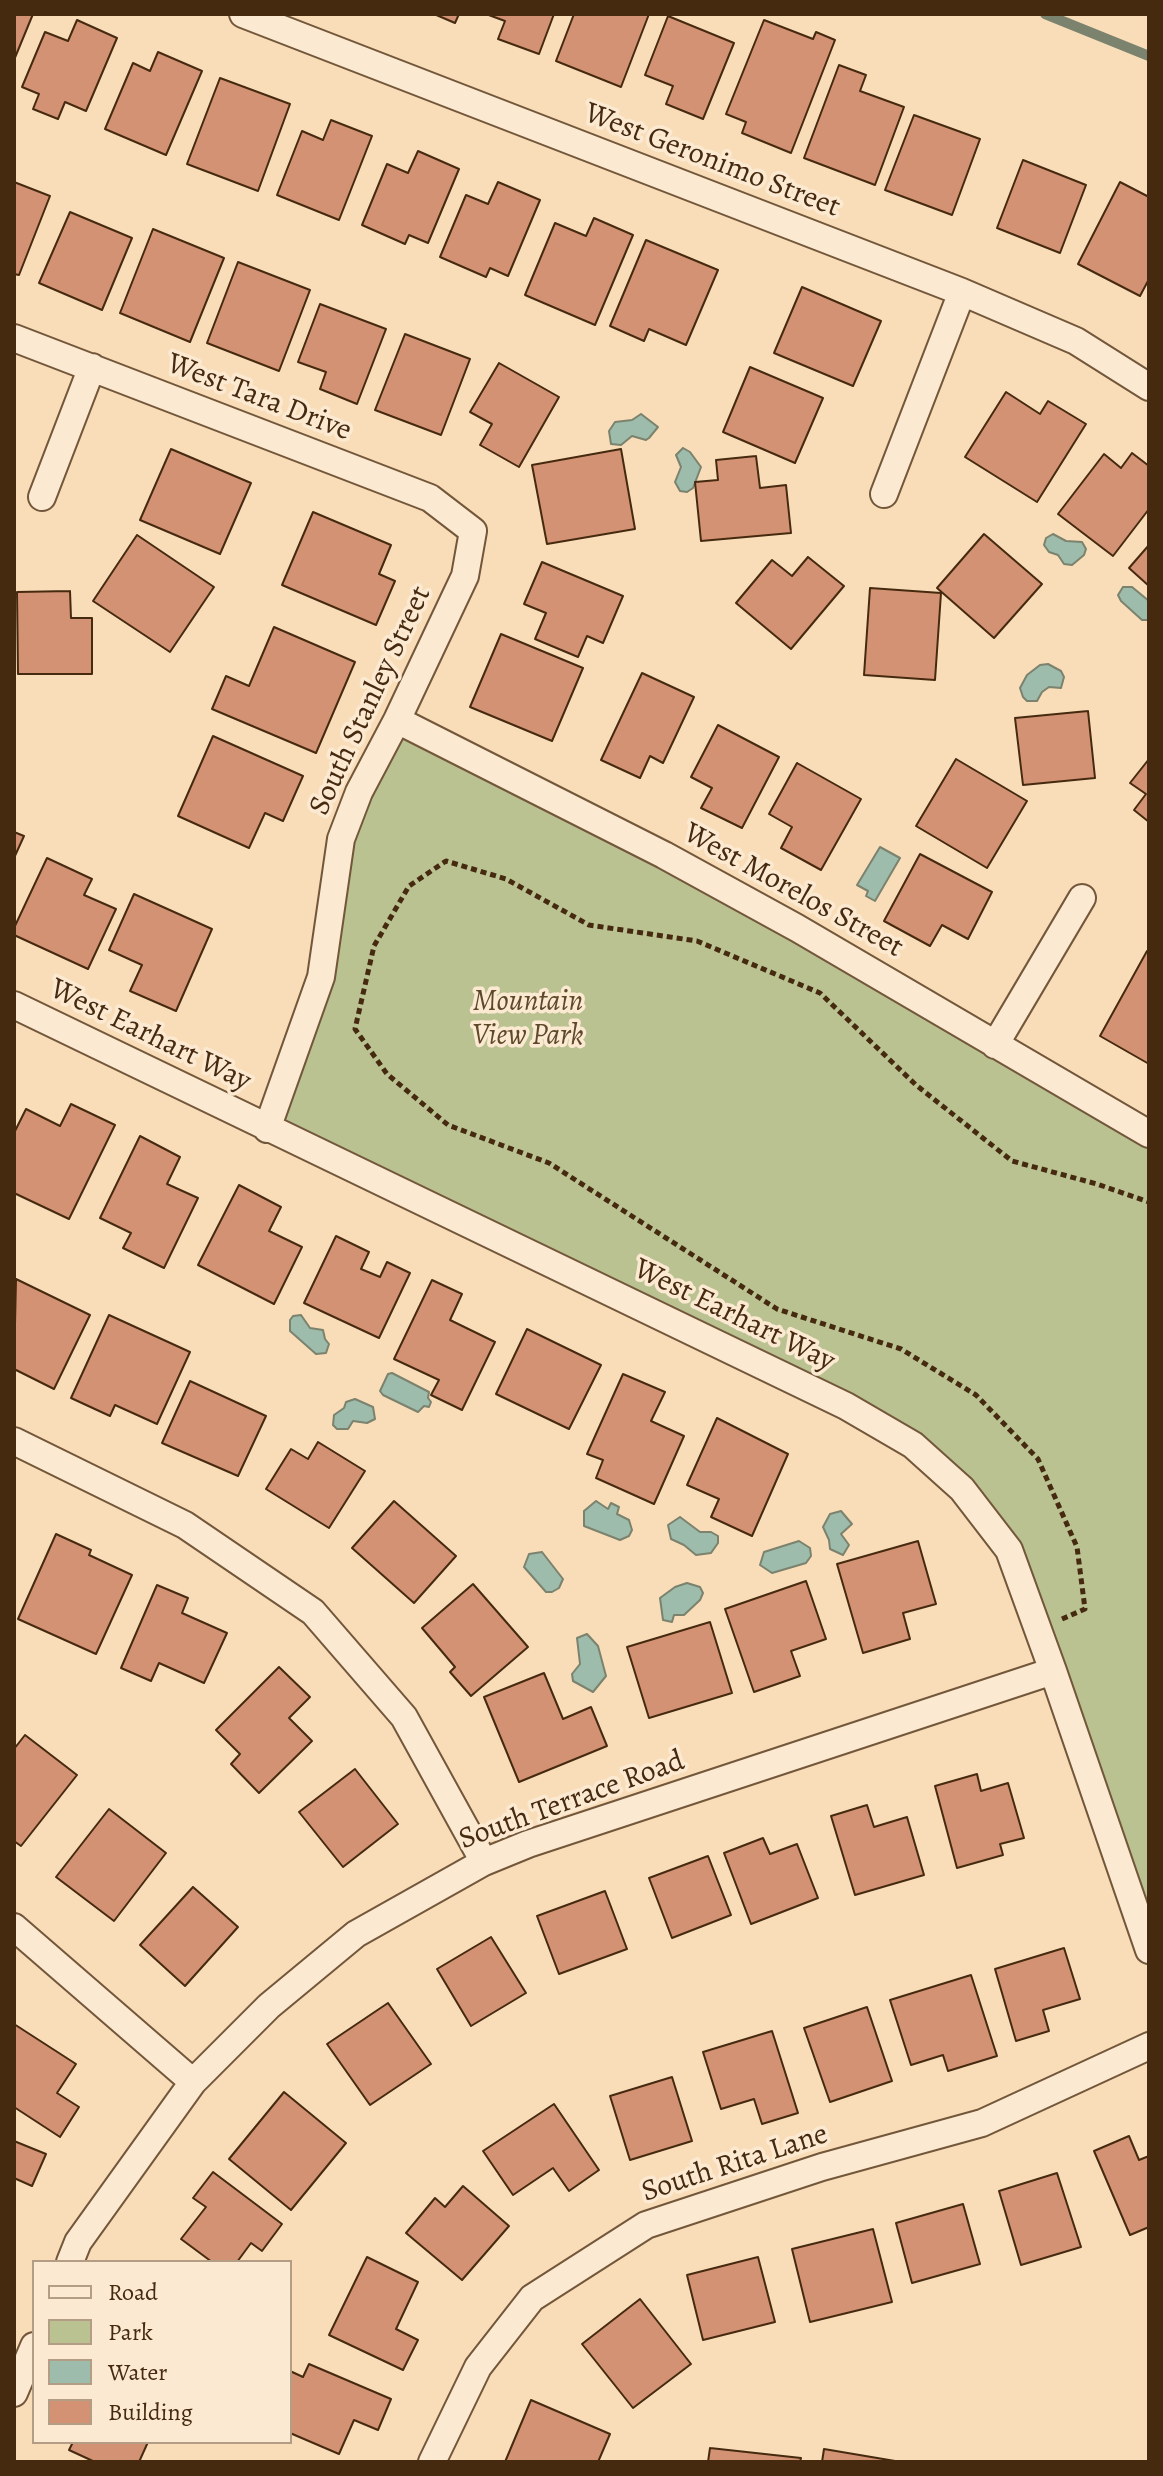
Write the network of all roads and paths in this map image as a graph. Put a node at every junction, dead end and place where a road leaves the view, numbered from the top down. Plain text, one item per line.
1 (243, 14) edge
2 (962, 292) junction
3 (14, 338) edge
4 (92, 367) junction
5 (1149, 387) edge
6 (884, 494) dead end
7 (42, 497) dead end
8 (473, 531) joint
9 (397, 720) junction
10 (1082, 898) dead end
11 (14, 1005) edge
12 (995, 1045) junction
13 (267, 1129) junction
14 (1149, 1134) edge
15 (1149, 1202) edge
16 (14, 1441) edge
17 (1038, 1629) junction
18 (1053, 1671) junction
19 (484, 1862) junction
20 (14, 1927) edge
21 (1149, 1950) edge
22 (1149, 2046) edge
23 (193, 2082) junction
24 (71, 2260) edge
25 (32, 2351) edge
26 (14, 2393) edge
27 (432, 2462) edge

1 - 2 street, West Geronimo Street
2 - 5 street, West Geronimo Street
2 - 6 street
3 - 4 street, West Tara Drive
4 - 7 street
4 - 8 street, West Tara Drive
8 - 9 street, South Stanley Street
9 - 12 street, West Morelos Street
9 - 13 street, South Stanley Street
10 - 12 street
11 - 13 street, West Earhart Way
12 - 14 street, West Morelos Street
13 - 17 street, West Earhart Way
15 - 17 path
16 - 19 street
17 - 18 street, West Earhart Way
18 - 19 street, South Terrace Road
18 - 21 street, West Earhart Way
19 - 23 street, South Terrace Road
20 - 23 street
22 - 27 street, South Rita Lane
23 - 24 street, South Terrace Road
25 - 26 street

